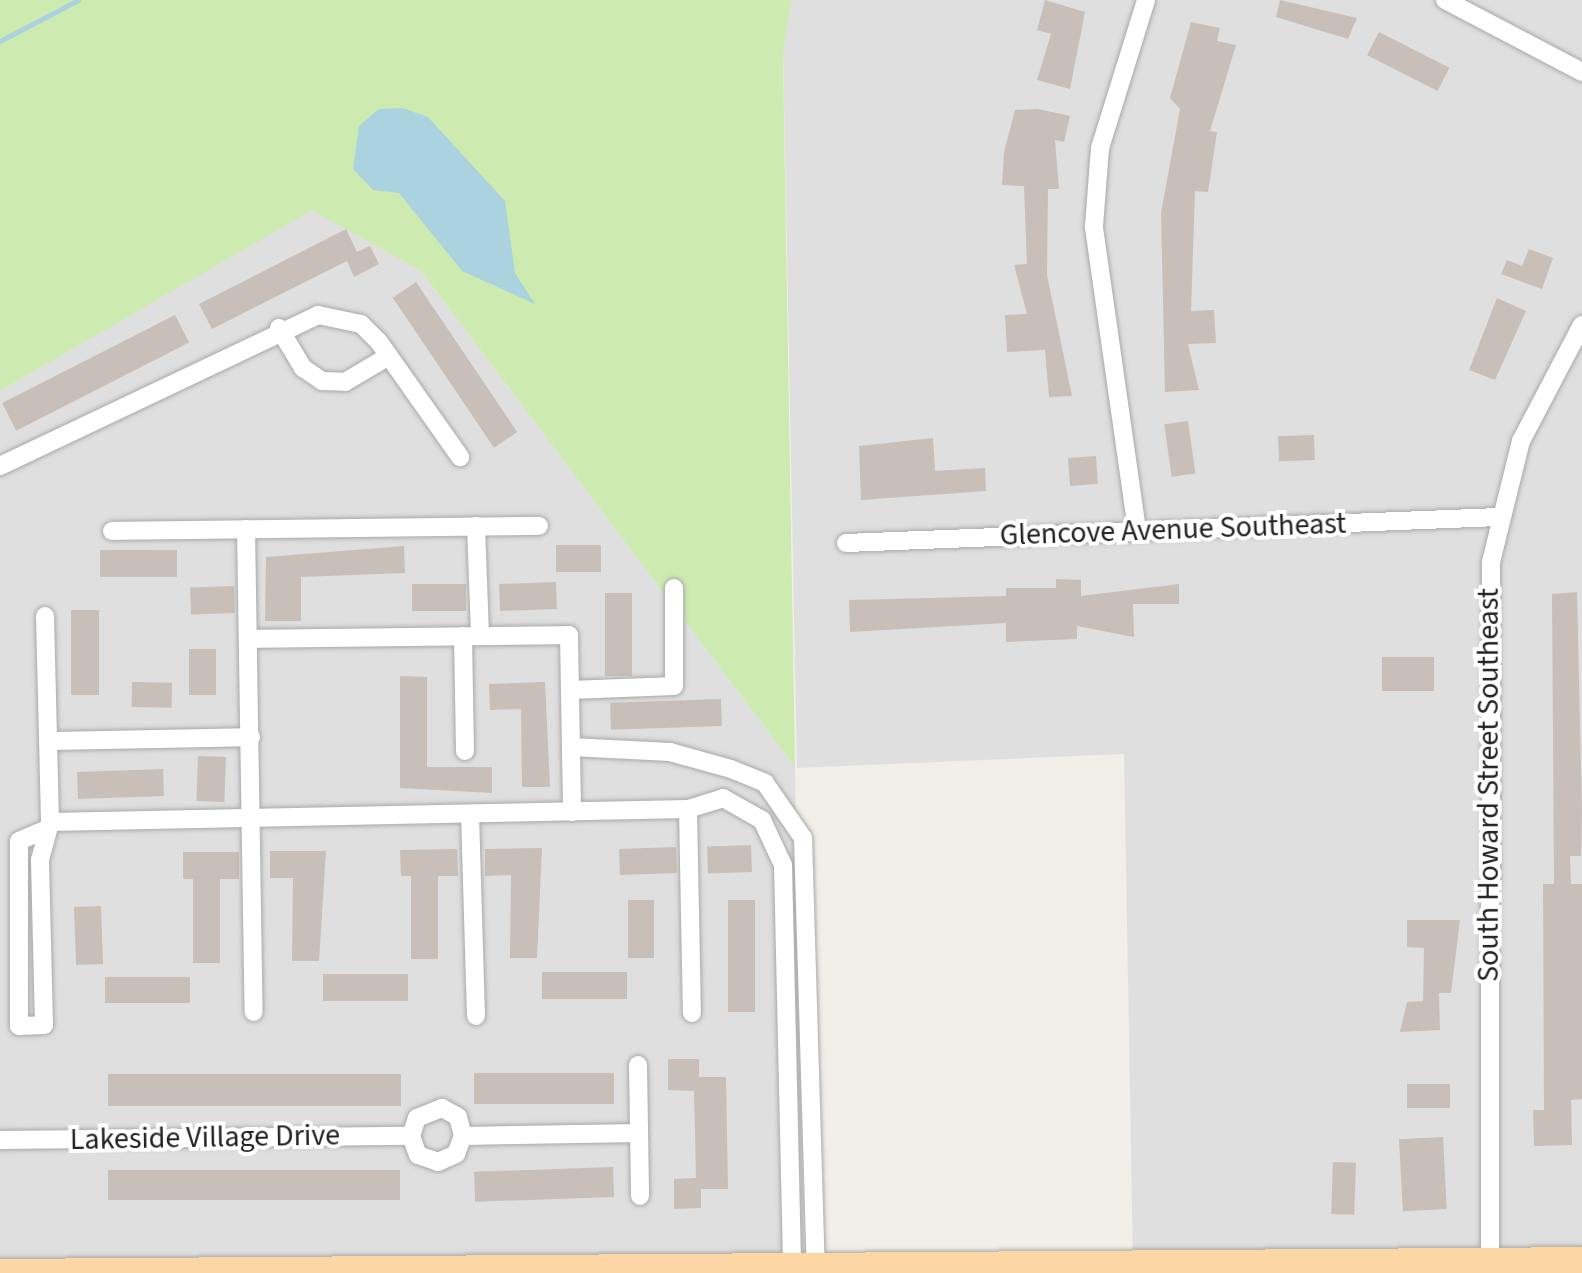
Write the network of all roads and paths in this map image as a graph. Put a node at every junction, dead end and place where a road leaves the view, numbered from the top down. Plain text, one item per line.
1 (1146, 0) edge
2 (1445, 0) edge
3 (1582, 72) edge
4 (1582, 325) edge
5 (280, 328) junction
6 (390, 356) junction
7 (460, 458) dead end
8 (0, 466) edge
9 (1500, 517) junction
10 (476, 526) junction
11 (538, 526) dead end
12 (246, 528) junction
13 (1137, 530) junction
14 (112, 531) dead end
15 (846, 544) dead end
16 (674, 588) dead end
17 (44, 616) dead end
18 (472, 636) junction
19 (249, 638) junction
20 (570, 690) junction
21 (252, 737) junction
22 (48, 741) junction
23 (571, 747) junction
24 (465, 751) dead end
25 (731, 768) junction
26 (724, 798) junction
27 (688, 810) junction
28 (572, 812) junction
29 (470, 814) junction
30 (253, 817) junction
31 (48, 825) junction
32 (254, 1012) dead end
33 (692, 1012) dead end
34 (476, 1016) dead end
35 (19, 1026) dead end
36 (638, 1065) dead end
37 (639, 1134) junction
38 (411, 1136) junction
39 (463, 1136) junction
40 (0, 1140) edge
41 (640, 1196) dead end
42 (1582, 1261) edge
43 (1490, 1263) junction
44 (804, 1264) junction
45 (962, 1268) edge
46 (1127, 1268) edge
47 (652, 1269) edge
48 (0, 1273) edge

1 - 13 street
2 - 3 street
4 - 9 street, South Howard Street Southeast
5 - 6 street
5 - 6 street
5 - 8 street
6 - 7 street
9 - 13 street, Glencove Avenue Southeast
9 - 43 street, South Howard Street Southeast
10 - 11 street
10 - 12 street
10 - 18 street
12 - 14 street
12 - 19 street
13 - 15 street, Glencove Avenue Southeast
16 - 20 street
17 - 22 street
18 - 19 street
18 - 20 street
18 - 24 street
19 - 21 street
20 - 23 street
21 - 22 street
21 - 30 street
22 - 31 street
23 - 25 street
23 - 28 street
25 - 26 street
25 - 44 street
26 - 27 street
26 - 44 street
27 - 28 street
27 - 33 street
28 - 29 street
29 - 30 street
29 - 34 street
30 - 31 street
30 - 32 street
31 - 35 street
36 - 37 street
37 - 39 street
37 - 41 street
38 - 39 street
38 - 39 street
38 - 40 street, Lakeside Village Drive
42 - 43 main road
43 - 46 main road
44 - 45 main road
44 - 47 main road
45 - 46 main road
47 - 48 main road

